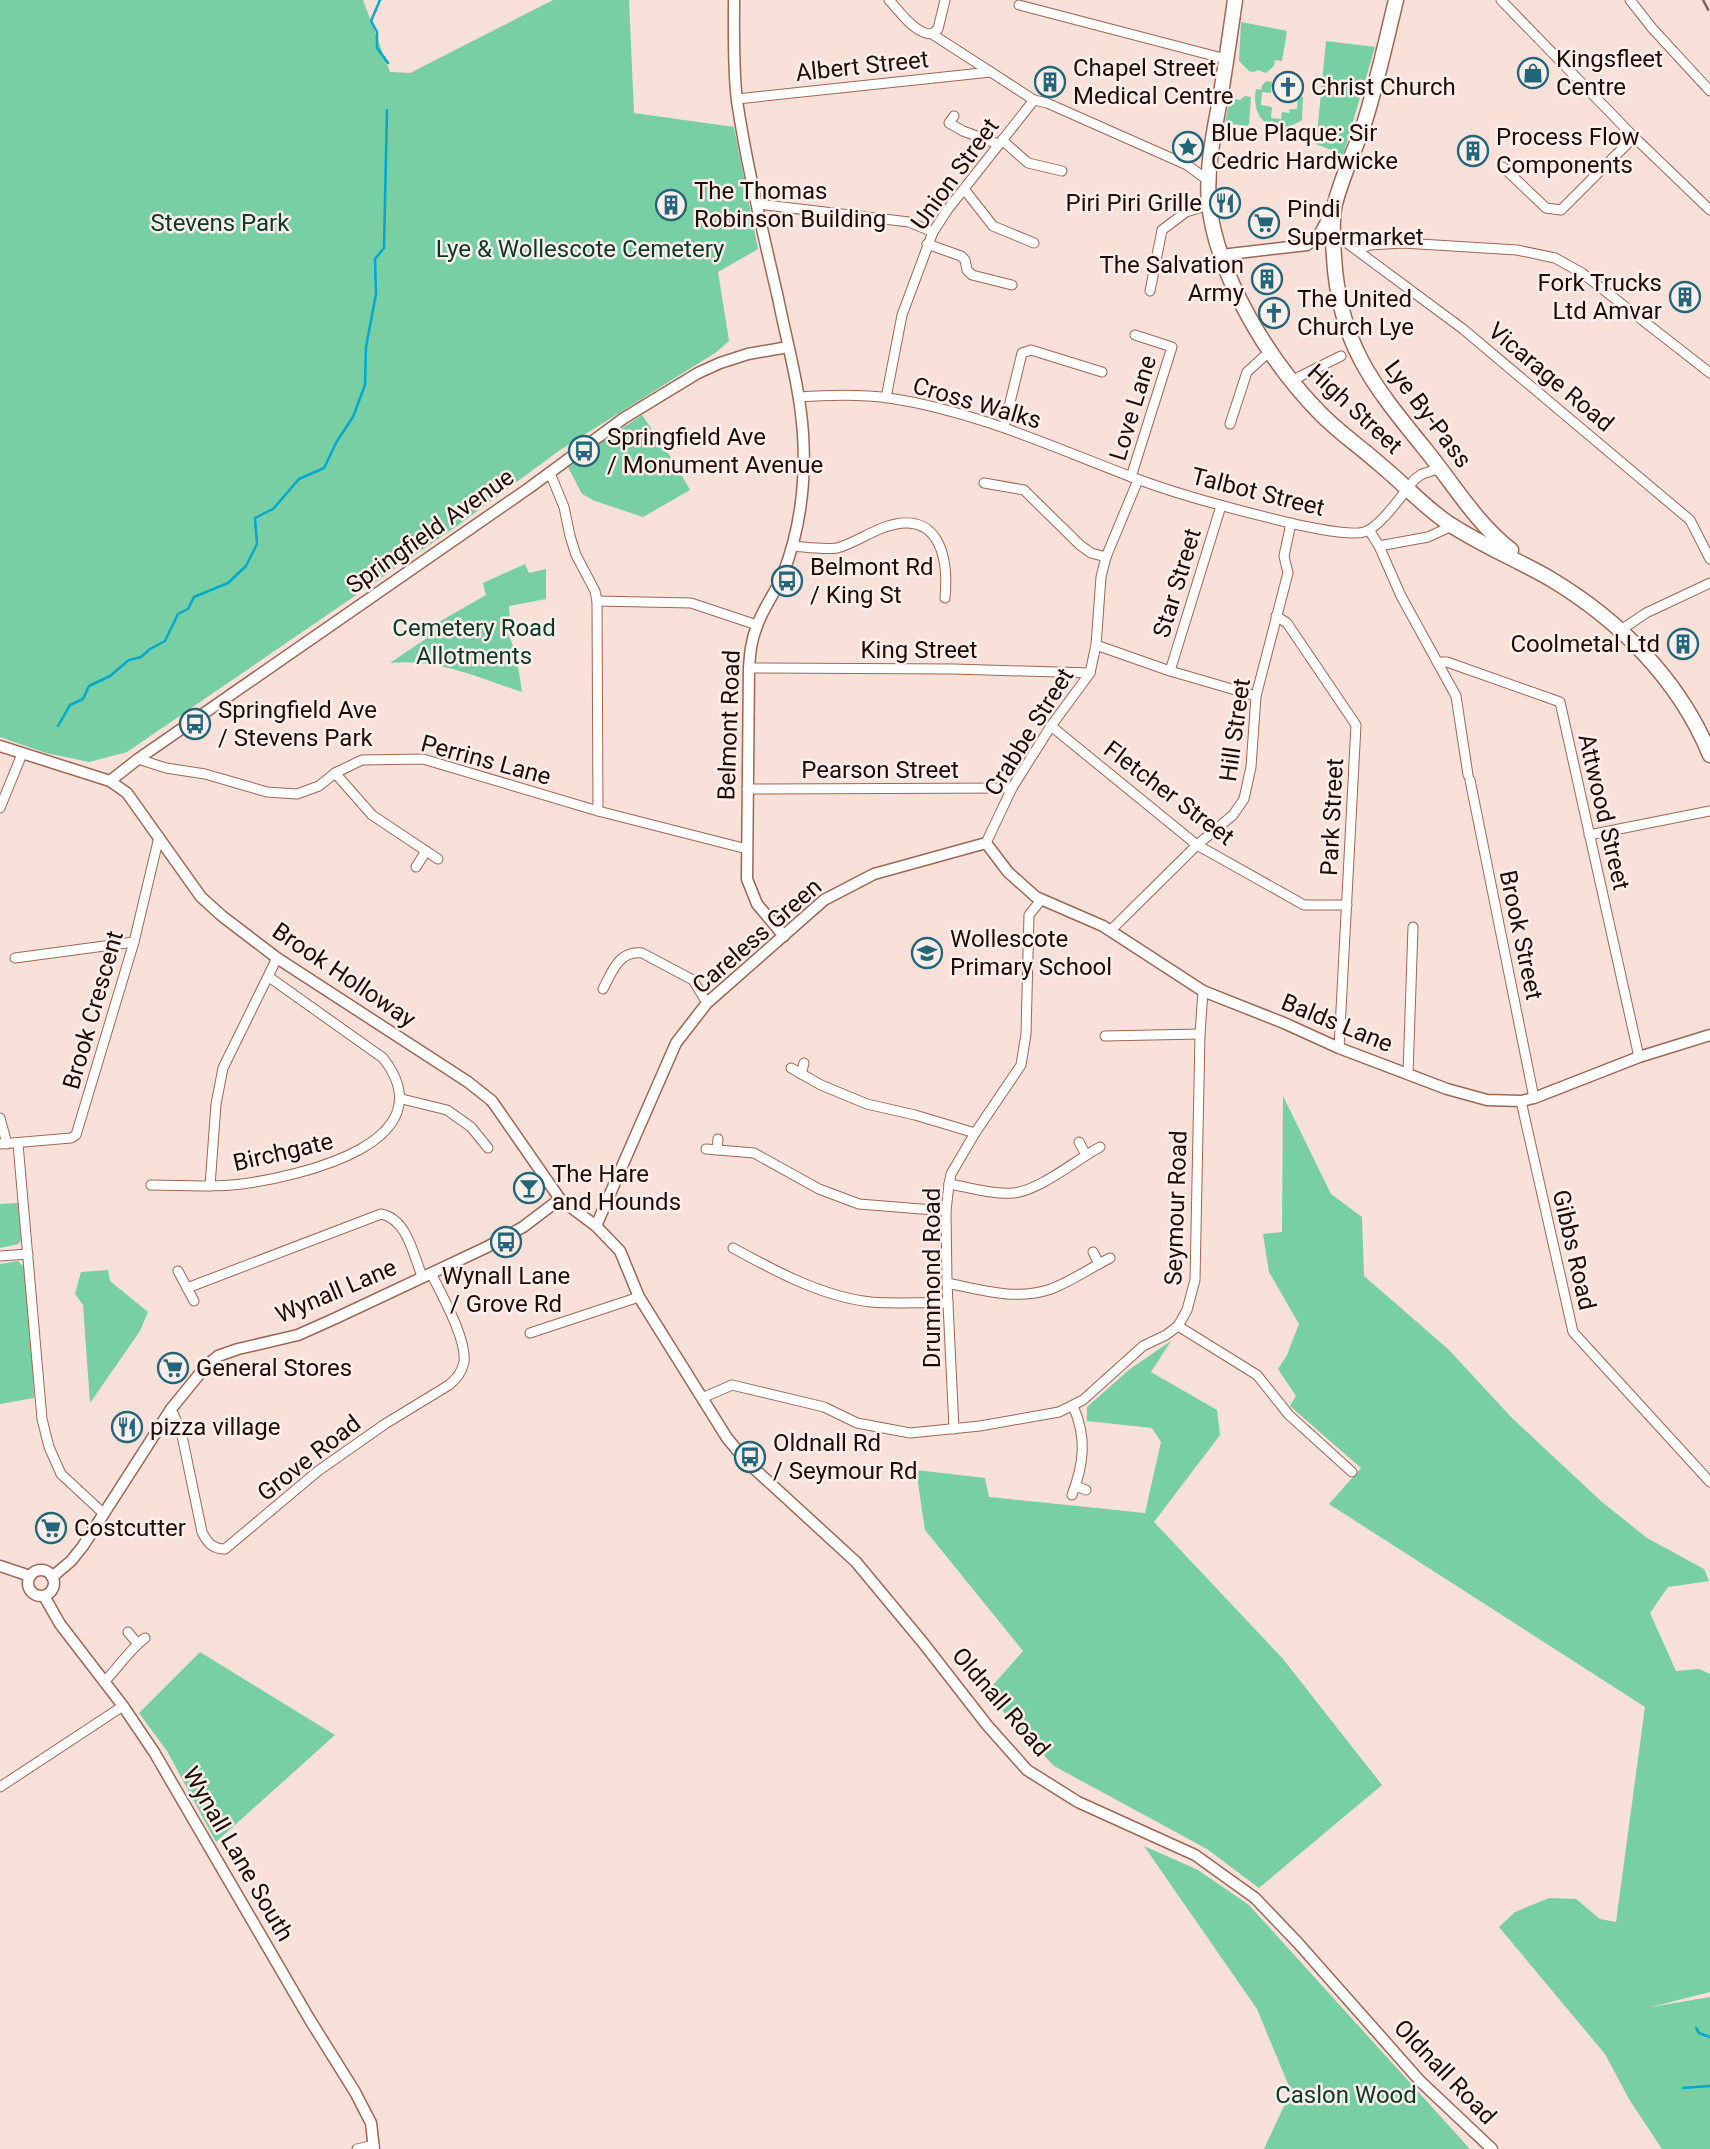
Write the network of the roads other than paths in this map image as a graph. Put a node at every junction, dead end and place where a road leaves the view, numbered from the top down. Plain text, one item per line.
1 (734, 0) edge
2 (890, 0) edge
3 (945, 0) edge
4 (1235, 0) edge
5 (1396, 0) edge
6 (1502, 0) edge
7 (1630, 0) edge
8 (1018, 5) dead end
9 (932, 34) junction
10 (1226, 59) junction
11 (991, 72) junction
12 (1710, 91) edge
13 (737, 99) junction
14 (1034, 100) junction
15 (954, 116) dead end
16 (1634, 137) junction
17 (1000, 142) junction
18 (1211, 156) junction
19 (1187, 165) junction
20 (1503, 167) dead end
21 (1062, 171) dead end
22 (1209, 181) junction
23 (964, 189) junction
24 (757, 204) junction
25 (1335, 204) junction
26 (1209, 205) junction
27 (1710, 210) edge
28 (933, 232) junction
29 (1034, 243) dead end
30 (1347, 243) dead end
31 (927, 244) junction
32 (1359, 250) junction
33 (1221, 255) junction
34 (1012, 285) dead end
35 (1150, 291) dead end
36 (1135, 335) dead end
37 (788, 347) junction
38 (1269, 352) junction
39 (1341, 356) dead end
40 (1102, 372) dead end
41 (1710, 373) edge
42 (1291, 381) junction
43 (799, 397) junction
44 (886, 398) junction
45 (1230, 424) dead end
46 (1004, 427) junction
47 (1441, 468) junction
48 (550, 473) junction
49 (1135, 478) junction
50 (984, 483) dead end
51 (1406, 489) junction
52 (1221, 506) junction
53 (1476, 514) junction
54 (1291, 523) junction
55 (1452, 526) junction
56 (1369, 530) junction
57 (792, 546) junction
58 (1379, 546) junction
59 (1106, 557) junction
60 (1710, 559) edge
61 (1548, 578) junction
62 (1710, 583) edge
63 (945, 598) dead end
64 (597, 601) junction
65 (1276, 616) junction
66 (757, 625) junction
67 (1621, 630) junction
68 (1096, 645) junction
69 (1437, 662) junction
70 (749, 668) junction
71 (1170, 671) junction
72 (1090, 673) junction
73 (1256, 696) junction
74 (1051, 726) junction
75 (0, 746) edge
76 (22, 754) junction
77 (1710, 755) edge
78 (138, 759) junction
79 (335, 773) junction
80 (110, 781) junction
81 (1012, 788) junction
82 (747, 789) junction
83 (0, 808) edge
84 (597, 811) junction
85 (1710, 811) edge
86 (1590, 835) junction
87 (159, 837) junction
88 (986, 843) junction
89 (1197, 845) junction
90 (747, 849) junction
91 (426, 851) junction
92 (438, 859) dead end
93 (416, 867) dead end
94 (1041, 900) junction
95 (1346, 905) junction
96 (1413, 927) dead end
97 (1110, 931) junction
98 (784, 936) junction
99 (134, 942) junction
100 (15, 958) dead end
101 (277, 958) junction
102 (269, 977) junction
103 (603, 989) dead end
104 (1203, 991) junction
105 (707, 1003) junction
106 (1200, 1034) junction
107 (1710, 1035) edge
108 (1105, 1036) dead end
109 (1339, 1048) junction
110 (1639, 1057) junction
111 (804, 1063) dead end
112 (791, 1068) dead end
113 (801, 1074) junction
114 (1408, 1074) junction
115 (1534, 1098) junction
116 (402, 1099) junction
117 (1521, 1101) junction
118 (0, 1118) edge
119 (975, 1133) junction
120 (718, 1139) dead end
121 (1079, 1142) dead end
122 (4, 1144) edge
123 (18, 1144) junction
124 (488, 1147) dead end
125 (1100, 1147) dead end
126 (706, 1149) dead end
127 (717, 1150) junction
128 (1086, 1155) junction
129 (949, 1184) junction
130 (151, 1185) dead end
131 (210, 1186) junction
132 (560, 1199) junction
133 (946, 1211) junction
134 (596, 1226) junction
135 (733, 1248) dead end
136 (1093, 1252) dead end
137 (28, 1254) junction
138 (0, 1256) edge
139 (1110, 1258) dead end
140 (1099, 1264) junction
141 (178, 1271) dead end
142 (427, 1274) junction
143 (947, 1283) junction
144 (187, 1287) junction
145 (639, 1297) junction
146 (194, 1301) dead end
147 (948, 1303) junction
148 (1178, 1326) junction
149 (537, 1333) dead end
150 (702, 1398) junction
151 (1073, 1406) junction
152 (171, 1409) junction
153 (954, 1429) junction
154 (1352, 1472) dead end
155 (1710, 1482) edge
156 (1086, 1490) dead end
157 (103, 1513) junction
158 (0, 1566) edge
159 (30, 1576) junction
160 (51, 1577) junction
161 (44, 1596) junction
162 (128, 1632) dead end
163 (104, 1682) junction
164 (123, 1706) junction
165 (0, 1787) edge
166 (374, 2147) edge
167 (358, 2149) edge
168 (1492, 2149) edge

1 - 13 street, Belmont Road
2 - 9 street
3 - 9 street
4 - 10 highway, High Street
5 - 25 highway, Lye By-Pass
6 - 16 street
7 - 12 street
8 - 10 street
9 - 11 street
10 - 18 highway, High Street
11 - 13 street, Albert Street
11 - 14 street
13 - 24 street, Belmont Road
14 - 17 street, Union Street
14 - 19 street
15 - 17 street
16 - 20 street
16 - 27 street
17 - 21 street
17 - 23 street, Union Street
18 - 19 street
18 - 22 highway, High Street
19 - 22 street
22 - 26 highway, High Street
23 - 28 street, Union Street
23 - 29 street
24 - 28 street
24 - 37 street, Belmont Road
25 - 33 street
25 - 47 highway, Lye By-Pass
26 - 33 highway, High Street
26 - 35 street
28 - 31 street, Union Street
30 - 32 street, Vicarage Road
31 - 34 street
31 - 44 street, Union Street
32 - 41 street
32 - 60 street, Vicarage Road
33 - 38 highway, High Street
36 - 49 street, Love Lane
37 - 43 street, Belmont Road
37 - 48 street, Springfield Avenue
38 - 42 highway, High Street
38 - 45 street
39 - 42 street
40 - 46 street
42 - 51 highway, High Street
43 - 44 street, Cross Walks
43 - 57 street, Belmont Road
44 - 46 street, Cross Walks
46 - 49 street, Cross Walks
47 - 51 street
47 - 53 highway, Lye By-Pass
48 - 64 street
48 - 78 street, Springfield Avenue
49 - 52 street, Talbot Street
49 - 59 street, Crabbe Street
50 - 59 street
51 - 55 highway, High Street
51 - 56 street
52 - 54 street, Talbot Street
52 - 71 street, Star Street
53 - 55 highway
53 - 61 highway, Lye By-Pass
54 - 56 street, Talbot Street
54 - 65 street, Hill Street
55 - 58 street
55 - 61 highway, High Street
56 - 58 street, Brook Street
57 - 63 street
57 - 66 street, Belmont Road
58 - 69 street, Brook Street
59 - 68 street, Crabbe Street
61 - 67 highway
62 - 67 street
64 - 66 street
64 - 84 street
65 - 73 street, Hill Street
65 - 95 street, Park Street
66 - 70 street, Belmont Road
67 - 77 highway
68 - 71 street
68 - 72 street, Crabbe Street
69 - 86 street, Attwood Street
69 - 115 street, Brook Street
70 - 72 street, King Street
70 - 82 street, Belmont Road
71 - 73 street
72 - 74 street, Crabbe Street
73 - 89 street, Hill Street
74 - 81 street, Crabbe Street
74 - 89 street, Fletcher Street
75 - 76 street
76 - 80 street
76 - 83 street
78 - 79 street, Perrins Lane
78 - 80 street, Springfield Avenue
79 - 84 street, Perrins Lane
79 - 91 street
80 - 87 street, Brook Holloway
81 - 82 street, Pearson Street
81 - 88 street, Crabbe Street
82 - 90 street, Belmont Road
84 - 90 street, Perrins Lane
85 - 86 street
86 - 110 street, Attwood Street
87 - 99 street, Brook Crescent
87 - 101 street, Brook Holloway
88 - 94 street, Balds Lane
88 - 98 street, Careless Green
89 - 95 street, Fletcher Street
89 - 97 street, Hill Street
90 - 98 street, Belmont Road
91 - 92 street
91 - 93 street
94 - 97 street, Balds Lane
94 - 119 street, Drummond Road
95 - 109 street, Park Street
96 - 114 street
97 - 104 street, Balds Lane
98 - 105 street, Careless Green
99 - 100 street
99 - 123 street, Brook Crescent
101 - 102 street, Birchgate
101 - 132 street, Brook Holloway
102 - 116 street
102 - 131 street, Birchgate
103 - 105 street
104 - 106 street, Seymour Road
104 - 109 street, Balds Lane
105 - 134 street, Careless Green
106 - 108 street
106 - 148 street, Seymour Road
107 - 110 street, Balds Lane
109 - 114 street, Balds Lane
110 - 115 street, Balds Lane
111 - 113 street
112 - 113 street
113 - 119 street
114 - 117 street, Balds Lane
115 - 117 street, Balds Lane
116 - 124 street
116 - 131 street, Birchgate
117 - 155 street, Gibbs Road
118 - 122 street
119 - 129 street, Drummond Road
120 - 127 street
121 - 128 street
122 - 123 street
123 - 137 street
125 - 128 street
126 - 127 street
127 - 133 street
128 - 129 street
129 - 133 street, Drummond Road
130 - 131 street, Birchgate
132 - 134 street, Oldnall Road
132 - 142 street, Wynall Lane
133 - 143 street, Drummond Road
134 - 145 street, Oldnall Road
135 - 147 street
136 - 140 street
137 - 138 street
137 - 157 street
139 - 140 street
140 - 143 street
141 - 144 street
142 - 144 street
142 - 152 street, Wynall Lane
142 - 152 street, Grove Road
143 - 147 street, Drummond Road
144 - 146 street
145 - 149 street
145 - 150 street, Oldnall Road
147 - 153 street, Drummond Road
148 - 151 street
148 - 154 street
150 - 153 street
150 - 168 street, Oldnall Road
151 - 153 street
151 - 156 street
152 - 157 street, Wynall Lane
157 - 160 street, Wynall Lane
158 - 159 street
159 - 160 street
159 - 161 street
160 - 161 street
161 - 163 street, Wynall Lane South
162 - 163 street
163 - 164 street, Wynall Lane South
164 - 165 street
164 - 166 street, Wynall Lane South
166 - 167 street

